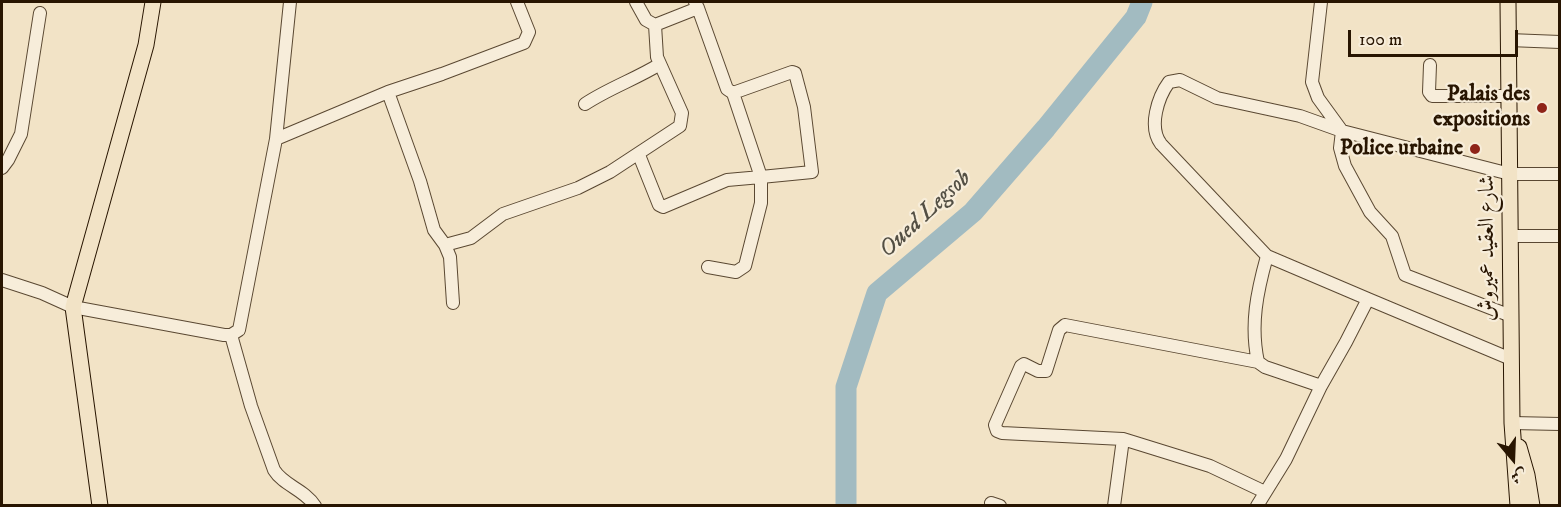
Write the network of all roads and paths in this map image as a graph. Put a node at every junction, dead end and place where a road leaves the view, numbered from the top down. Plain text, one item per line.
1 (153, 2) edge
2 (290, 2) edge
3 (517, 2) edge
4 (636, 2) edge
5 (1320, 2) edge
6 (1508, 2) edge
7 (696, 5) edge
8 (40, 14) dead end
9 (655, 25) junction
10 (1509, 40) junction
11 (1560, 42) edge
12 (660, 64) junction
13 (1430, 64) dead end
14 (388, 92) junction
15 (733, 93) junction
16 (1509, 96) junction
17 (585, 104) dead end
18 (1342, 130) junction
19 (276, 139) junction
20 (639, 155) junction
21 (2, 168) edge
22 (1510, 174) junction
23 (1560, 174) edge
24 (760, 177) junction
25 (1510, 236) junction
26 (1560, 236) edge
27 (445, 245) junction
28 (1267, 256) junction
29 (708, 267) dead end
30 (4, 285) edge
31 (1368, 299) junction
32 (453, 303) dead end
33 (73, 307) junction
34 (1511, 316) junction
35 (231, 335) junction
36 (1511, 359) junction
37 (1258, 362) junction
38 (1321, 386) junction
39 (1512, 423) junction
40 (1560, 424) edge
41 (1123, 439) junction
42 (1265, 492) junction
43 (100, 506) edge
44 (315, 506) edge
45 (1114, 506) edge
46 (1257, 506) edge
47 (1518, 506) edge
48 (1532, 506) edge

1 - 33 main road
2 - 19 street
3 - 14 street
4 - 9 street
5 - 18 street
6 - 10 main road, شارع العقيد عميروش
7 - 9 street
7 - 15 street
8 - 21 street
9 - 12 street
10 - 11 street
10 - 16 main road, شارع العقيد عميروش
12 - 17 street
12 - 20 street
13 - 16 street
14 - 19 street
14 - 27 street
15 - 24 street
15 - 24 street
16 - 22 main road, شارع العقيد عميروش
18 - 22 street
18 - 28 street
18 - 34 street
19 - 35 street
20 - 24 street
20 - 27 street
22 - 23 street
22 - 25 main road, شارع العقيد عميروش
24 - 29 street
25 - 26 street
25 - 34 main road, شارع العقيد عميروش
27 - 32 street
28 - 31 street
28 - 37 street
30 - 33 street
31 - 36 street
31 - 38 street
33 - 35 street
33 - 43 main road
34 - 36 main road, شارع العقيد عميروش
35 - 44 street
36 - 39 main road, شارع العقيد عميروش
37 - 38 street
37 - 41 street
38 - 42 street
39 - 40 street
39 - 47 main road, شارع العقيد عميروش
39 - 48 main road, شارع العقيد عميروش
41 - 42 street
41 - 45 street
42 - 46 street

